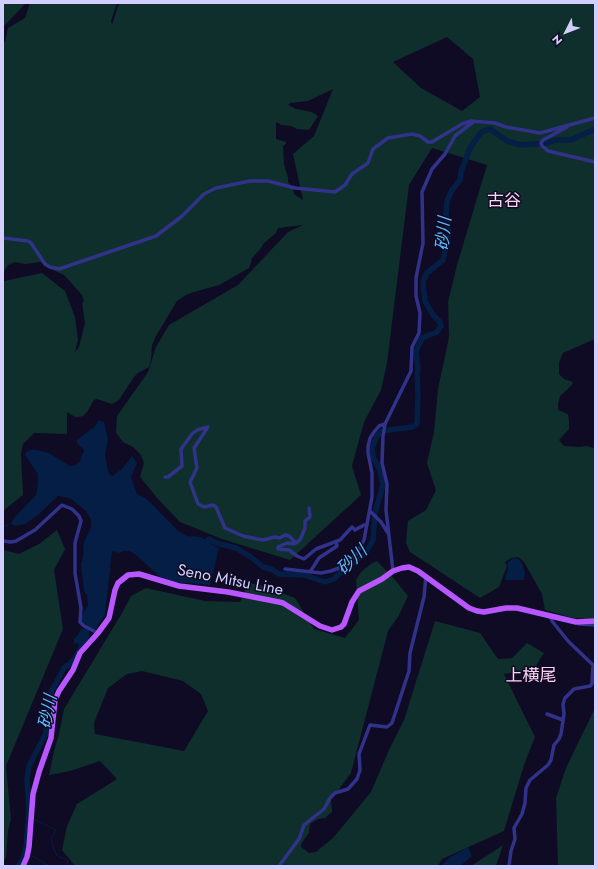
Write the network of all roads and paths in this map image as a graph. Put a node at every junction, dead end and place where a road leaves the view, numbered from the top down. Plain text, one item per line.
1 (595, 118) edge
2 (474, 121) junction
3 (568, 126) junction
4 (595, 162) edge
5 (3, 238) edge
6 (384, 426) junction
7 (165, 477) dead end
8 (309, 508) dead end
9 (371, 512) junction
10 (367, 525) junction
11 (388, 533) junction
12 (3, 541) edge
13 (336, 542) junction
14 (296, 543) junction
15 (285, 570) dead end
16 (393, 571) junction
17 (310, 572) junction
18 (426, 576) junction
19 (550, 615) junction
20 (595, 621) edge
21 (576, 622) junction
22 (595, 625) edge
23 (98, 633) junction
24 (594, 664) edge
25 (547, 714) dead end
26 (563, 720) junction
27 (23, 866) edge
28 (279, 866) edge
29 (509, 866) edge

1 - 3 street
2 - 3 street
2 - 5 street
2 - 6 street
3 - 4 street
6 - 9 street
6 - 11 street
7 - 14 street
8 - 14 street
9 - 10 street
9 - 11 street
10 - 13 street
10 - 17 street
11 - 16 street
12 - 23 street
13 - 14 street
13 - 17 street
15 - 17 street
16 - 18 main road, Seno Mitsu Line
16 - 23 main road, Seno Mitsu Line
18 - 19 main road, Seno Mitsu Line
18 - 28 street
19 - 21 main road, Seno Mitsu Line
19 - 24 street
20 - 21 main road, Seno Mitsu Line
21 - 22 street
23 - 27 main road, Seno Mitsu Line
24 - 26 street
25 - 26 street
26 - 29 street

